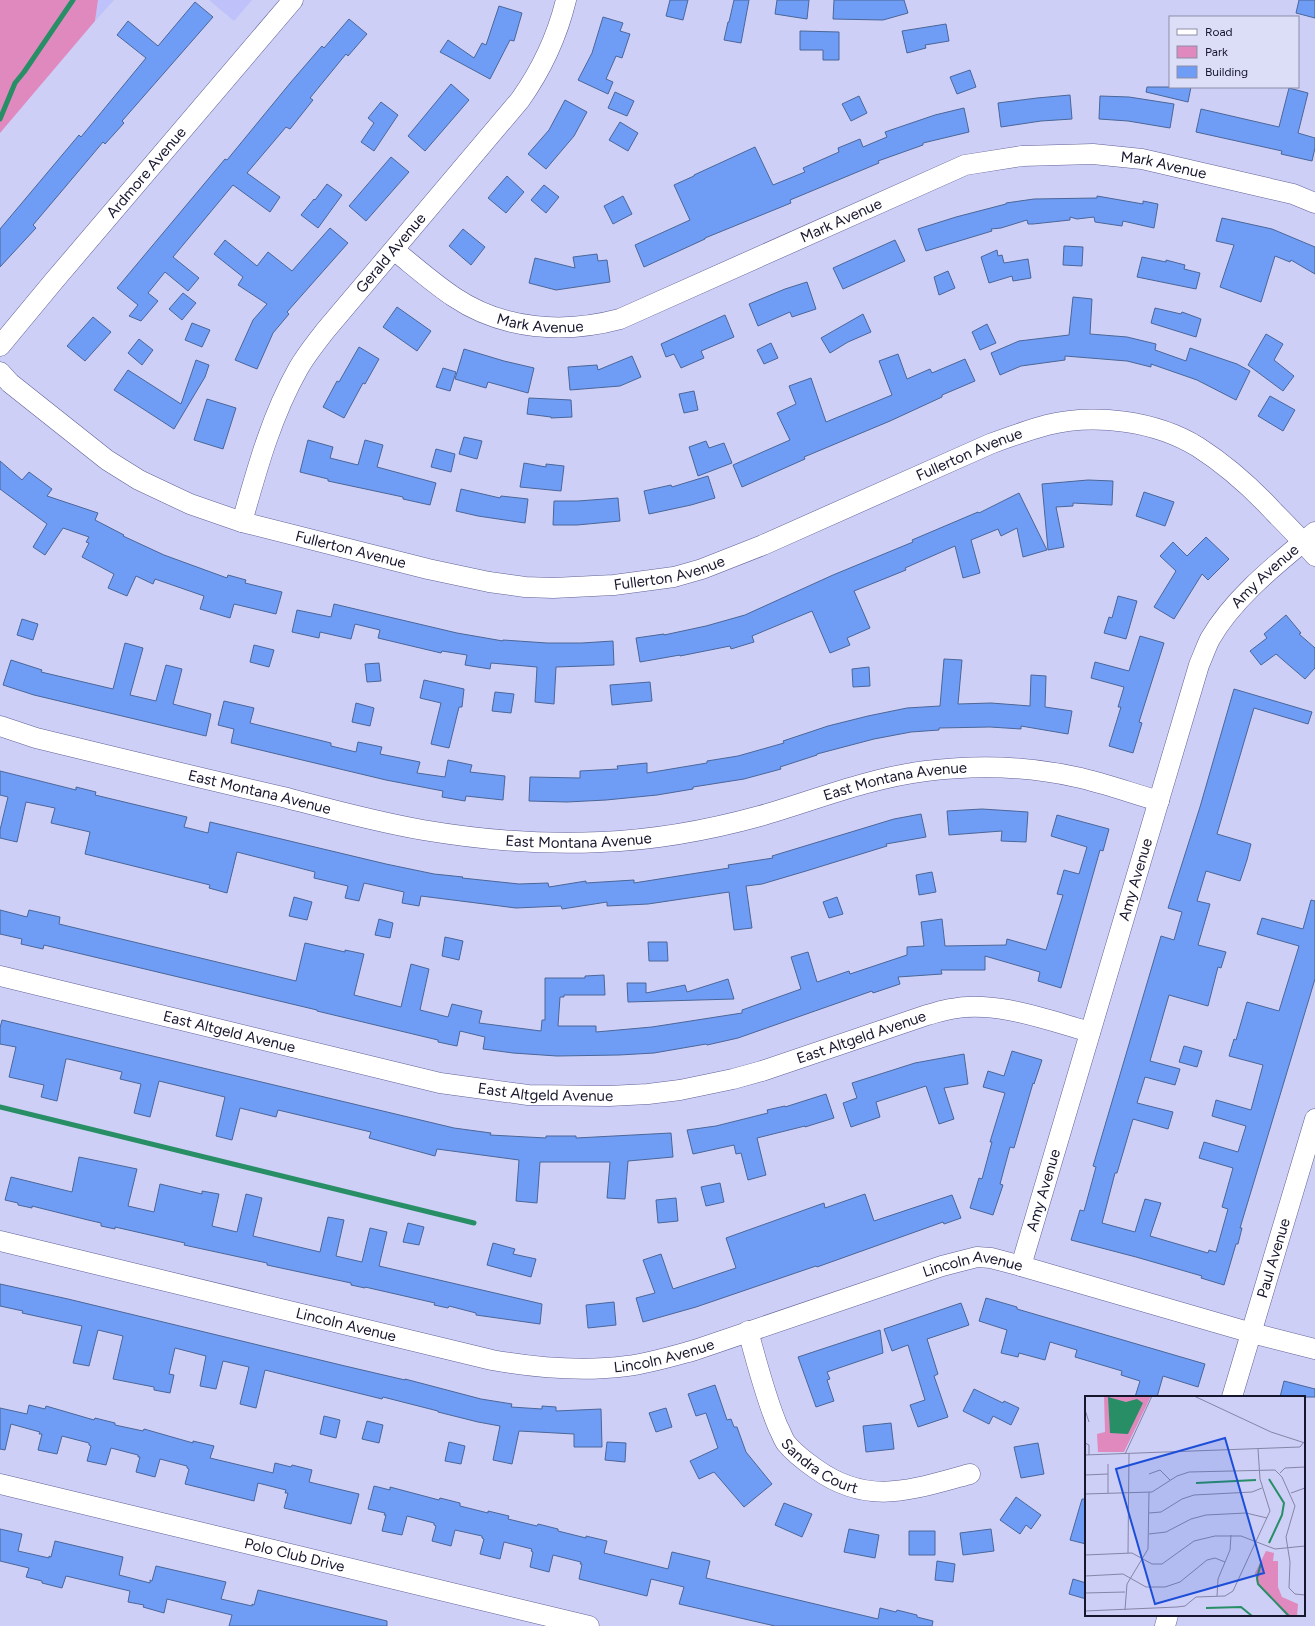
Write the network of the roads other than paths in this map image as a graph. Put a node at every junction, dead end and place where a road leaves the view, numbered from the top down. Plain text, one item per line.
1 (293, 0) edge
2 (566, 0) edge
3 (1315, 202) edge
4 (394, 250) junction
5 (0, 346) edge
6 (0, 372) edge
7 (242, 522) junction
8 (1311, 543) edge
9 (0, 726) edge
10 (1159, 801) junction
11 (0, 976) edge
12 (1090, 1032) junction
13 (1315, 1118) edge
14 (0, 1241) edge
15 (1021, 1266) junction
16 (748, 1331) junction
17 (1252, 1333) junction
18 (1315, 1349) edge
19 (1232, 1396) edge
20 (970, 1474) dead end
21 (0, 1484) edge
22 (1168, 1616) edge
23 (589, 1626) edge
24 (1165, 1626) edge

1 - 5 street, Ardmore Avenue
2 - 4 street, Gerald Avenue
3 - 4 street, Mark Avenue
4 - 7 street, Gerald Avenue
6 - 7 street, Fullerton Avenue
7 - 8 street, Fullerton Avenue
8 - 10 street, Amy Avenue
9 - 10 street, East Montana Avenue
10 - 12 street, Amy Avenue
11 - 12 street, East Altgeld Avenue
12 - 15 street, Amy Avenue
13 - 17 street, Paul Avenue
14 - 16 street, Lincoln Avenue
15 - 16 street, Lincoln Avenue
15 - 17 street, Lincoln Avenue
16 - 20 street, Sandra Court
17 - 18 street, Lincoln Avenue
17 - 19 street, Paul Avenue
21 - 23 street, Polo Club Drive
22 - 24 street

